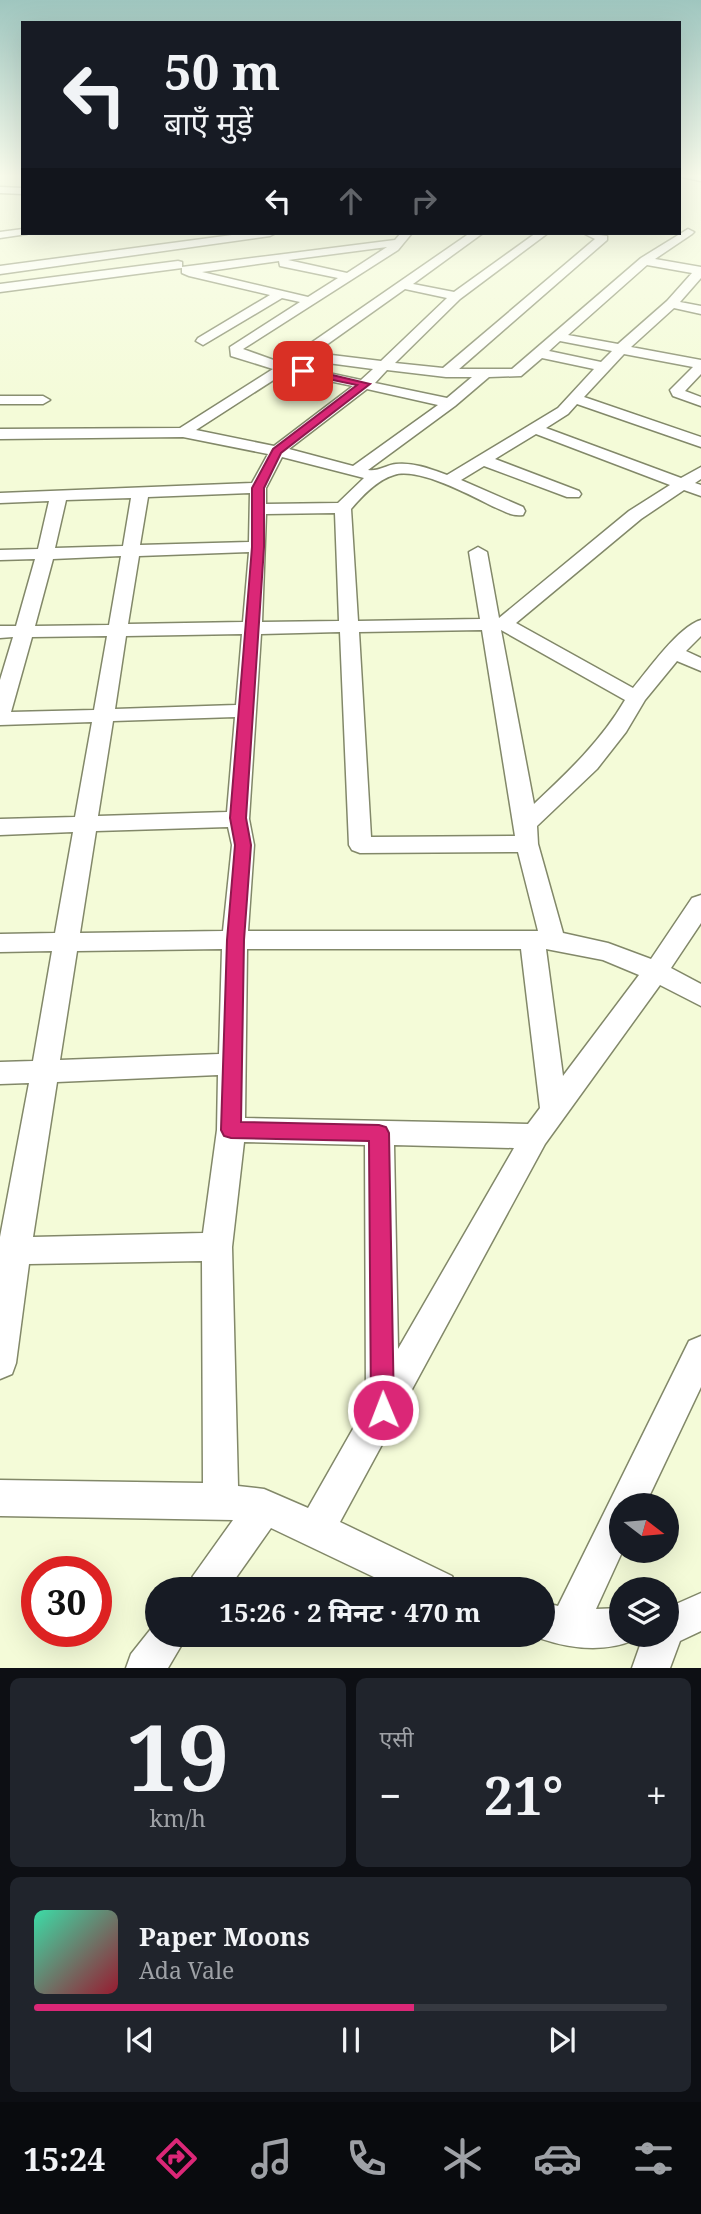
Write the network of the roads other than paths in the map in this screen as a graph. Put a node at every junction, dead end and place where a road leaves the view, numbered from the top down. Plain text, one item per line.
1 (128, 253) edge
2 (166, 253) edge
3 (309, 253) edge
4 (387, 253) edge
5 (448, 253) edge
6 (511, 253) edge
7 (587, 253) edge
8 (657, 253) edge
9 (267, 260) junction
10 (645, 261) junction
11 (59, 263) junction
12 (182, 267) junction
13 (0, 270) edge
14 (701, 271) edge
15 (346, 276) junction
16 (73, 278) junction
17 (401, 285) junction
18 (0, 288) edge
19 (280, 294) junction
20 (456, 296) junction
21 (307, 300) junction
22 (671, 304) junction
23 (701, 310) edge
24 (558, 337) junction
25 (203, 341) dead end
26 (622, 348) junction
27 (540, 353) junction
28 (302, 356) junction
29 (701, 365) edge
30 (382, 366) junction
31 (282, 367) junction
32 (603, 367) junction
33 (446, 373) junction
34 (484, 374) junction
35 (365, 384) junction
36 (573, 398) junction
37 (0, 400) edge
38 (43, 400) dead end
39 (701, 402) edge
40 (450, 404) junction
41 (533, 428) junction
42 (183, 432) junction
43 (0, 434) edge
44 (701, 442) edge
45 (277, 451) junction
46 (482, 460) junction
47 (355, 472) junction
48 (701, 472) edge
49 (378, 477) junction
50 (448, 481) junction
51 (681, 484) junction
52 (701, 491) edge
53 (140, 494) junction
54 (573, 494) dead end
55 (58, 496) junction
56 (0, 498) edge
57 (257, 499) junction
58 (343, 508) junction
59 (517, 511) dead end
60 (258, 547) junction
61 (478, 552) dead end
62 (131, 553) junction
63 (47, 554) junction
64 (0, 555) edge
65 (347, 625) junction
66 (497, 625) junction
67 (701, 626) edge
68 (251, 629) junction
69 (23, 631) junction
70 (117, 631) junction
71 (0, 632) edge
72 (674, 652) junction
73 (701, 665) edge
74 (636, 698) junction
75 (244, 711) junction
76 (103, 716) junction
77 (0, 718) edge
78 (238, 818) junction
79 (85, 826) junction
80 (0, 827) edge
81 (527, 834) junction
82 (701, 904) edge
83 (235, 940) junction
84 (543, 940) junction
85 (66, 942) junction
86 (0, 943) edge
87 (656, 971) junction
88 (701, 996) edge
89 (231, 1064) junction
90 (44, 1072) junction
91 (0, 1073) edge
92 (554, 1110) junction
93 (231, 1130) junction
94 (379, 1133) junction
95 (534, 1136) junction
96 (217, 1247) junction
97 (7, 1251) edge
98 (701, 1352) edge
99 (0, 1363) edge
100 (383, 1410) junction
101 (633, 1493) edge
102 (0, 1499) edge
103 (221, 1501) junction
104 (264, 1507) junction
105 (316, 1528) junction
106 (609, 1536) edge
107 (214, 1577) edge
108 (415, 1577) edge
109 (701, 1612) edge
110 (679, 1622) edge
111 (555, 1625) edge
112 (609, 1627) edge
113 (160, 1647) edge
114 (658, 1647) edge
115 (145, 1668) edge
116 (651, 1668) edge

1 - 11 street
2 - 12 street
3 - 9 street
4 - 15 street
5 - 17 street
6 - 20 street
7 - 33 street
8 - 10 street
9 - 12 street
9 - 15 street
10 - 14 street
10 - 24 street
11 - 13 street
11 - 16 street
12 - 16 street
12 - 19 street
14 - 22 street
15 - 21 street
16 - 18 street
17 - 20 street
17 - 28 street
19 - 21 street
19 - 25 street
20 - 30 street
21 - 31 street
22 - 23 street
22 - 26 street
24 - 26 street
24 - 27 street
26 - 29 street
26 - 32 street
27 - 32 street
27 - 34 street
28 - 30 street
28 - 31 street
29 - 39 street
30 - 33 street
30 - 35 street
31 - 35 street
31 - 42 street
32 - 36 street
33 - 34 street
34 - 40 street
35 - 40 street
35 - 45 street
36 - 41 street
36 - 44 street
37 - 38 street
40 - 47 street
41 - 46 street
41 - 51 street
42 - 43 street
42 - 45 street
45 - 47 street
45 - 57 street
46 - 50 street
46 - 54 street
47 - 49 street
48 - 51 street
49 - 50 street
49 - 58 street
50 - 59 street
51 - 52 street
51 - 66 street
53 - 55 street
53 - 57 street
53 - 62 street
55 - 56 street
55 - 63 street
57 - 58 street
57 - 60 street
58 - 65 street
60 - 62 street
60 - 68 street
61 - 66 street
62 - 63 street
62 - 70 street
63 - 64 street
63 - 69 street
65 - 66 street
65 - 68 street
65 - 81 street
66 - 74 street
66 - 81 street
67 - 72 street
68 - 70 street
68 - 75 street
69 - 70 street
69 - 71 street
69 - 77 street
70 - 76 street
72 - 73 street
72 - 74 street
74 - 81 street
75 - 76 street
75 - 78 street
76 - 77 street
76 - 79 street
78 - 79 street
78 - 83 street
79 - 80 street
79 - 85 street
81 - 84 street
82 - 87 street
83 - 84 street
83 - 85 street
83 - 89 street
84 - 87 street
84 - 92 street
85 - 86 street
85 - 90 street
87 - 88 street
87 - 92 street
89 - 90 street
89 - 93 street
90 - 91 street
90 - 97 street
92 - 95 street
93 - 94 street
93 - 96 street
94 - 95 street
94 - 100 street
95 - 100 street
96 - 97 street
96 - 103 street
97 - 99 street
98 - 101 street
100 - 105 street
102 - 103 street
103 - 104 street
104 - 105 street
104 - 107 street
105 - 108 street
106 - 111 street
109 - 110 street
111 - 112 street
113 - 115 street
114 - 116 street

